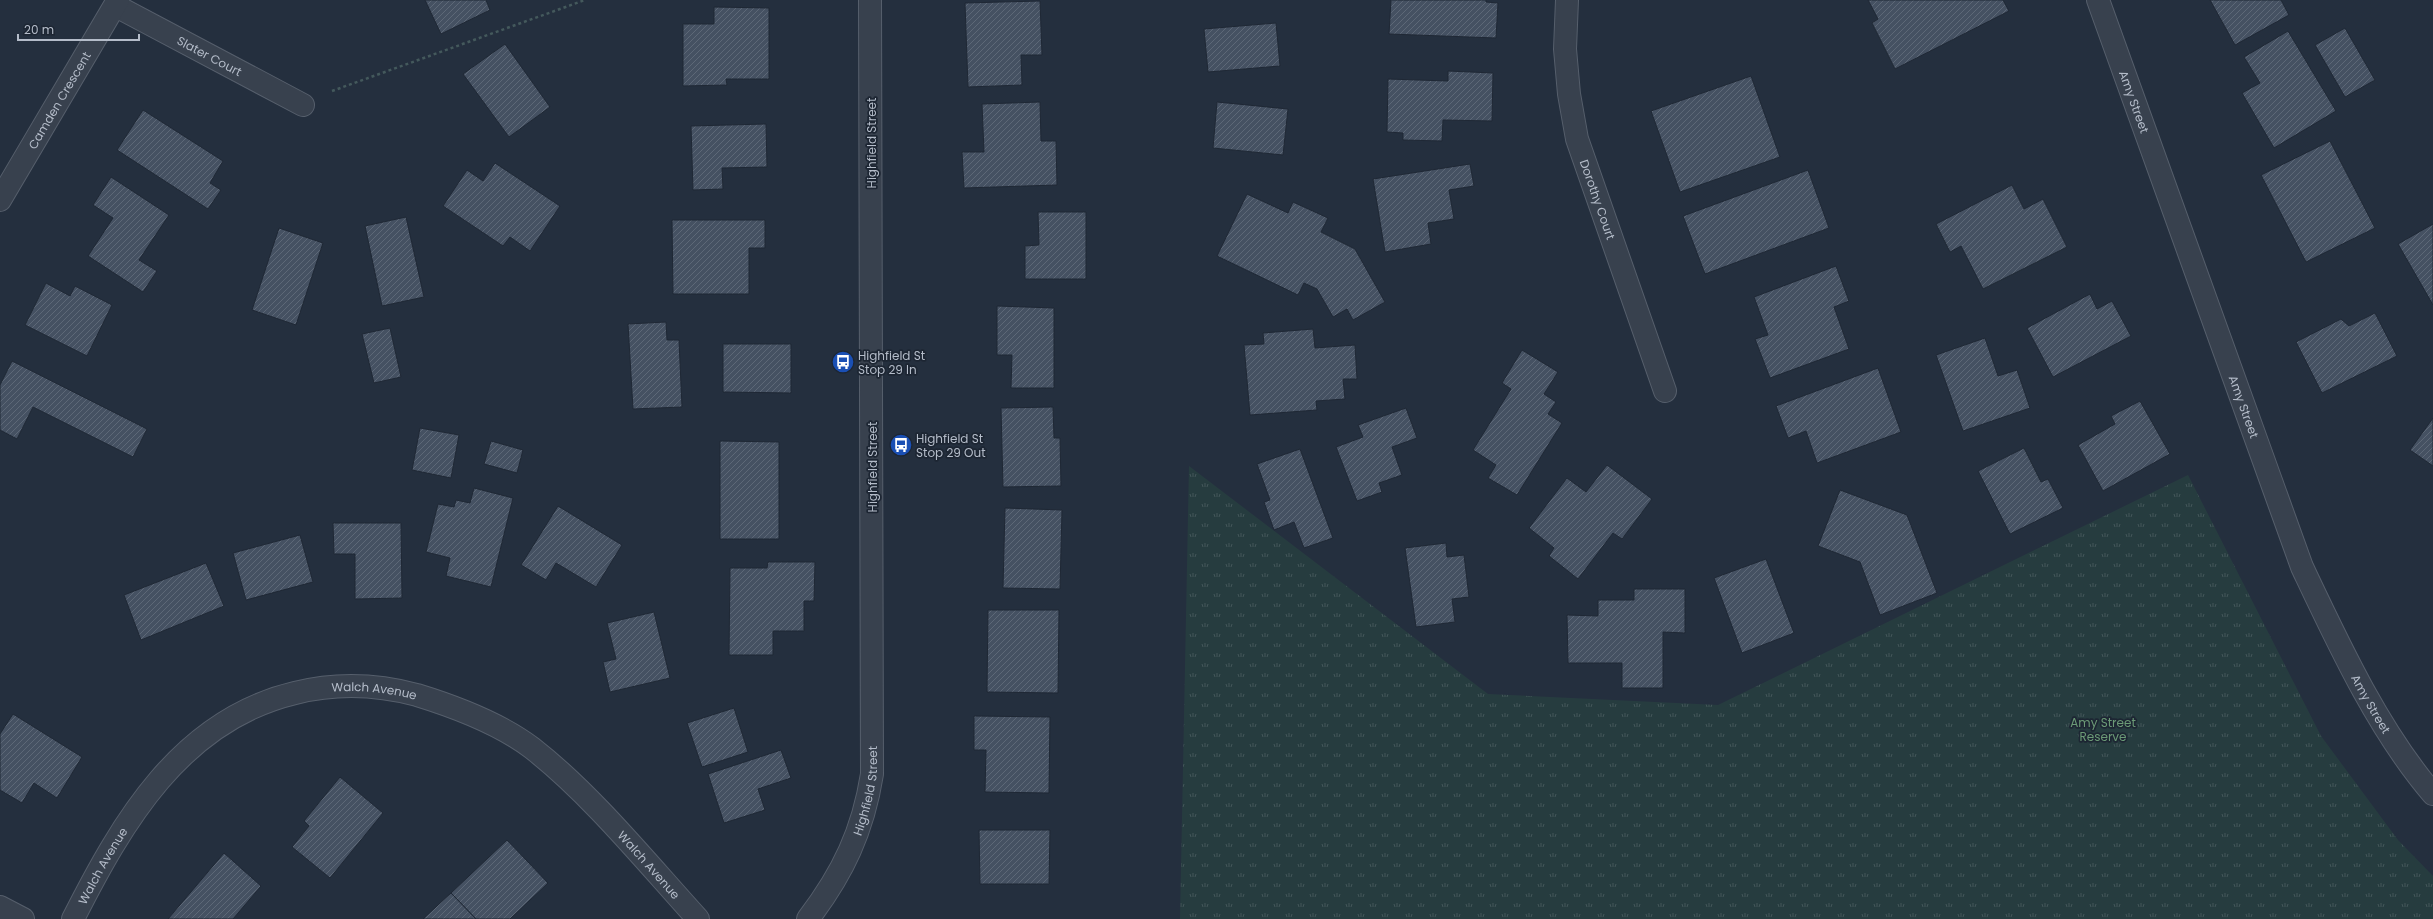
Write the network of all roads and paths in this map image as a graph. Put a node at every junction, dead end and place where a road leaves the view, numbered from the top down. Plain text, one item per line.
1 (585, 0) edge
2 (870, 0) edge
3 (1567, 0) edge
4 (2098, 0) edge
5 (117, 3) edge
6 (303, 105) joint
7 (0, 200) edge
8 (1665, 391) dead end
9 (2433, 794) edge
10 (0, 907) edge
11 (23, 919) edge
12 (72, 919) edge
13 (698, 919) edge
14 (808, 919) edge

1 - 6 path
2 - 14 street, Highfield Street
3 - 8 street, Dorothy Court
4 - 9 street, Amy Street
5 - 6 street, Slater Court
5 - 7 street, Camden Crescent
10 - 11 street
12 - 13 street, Walch Avenue

